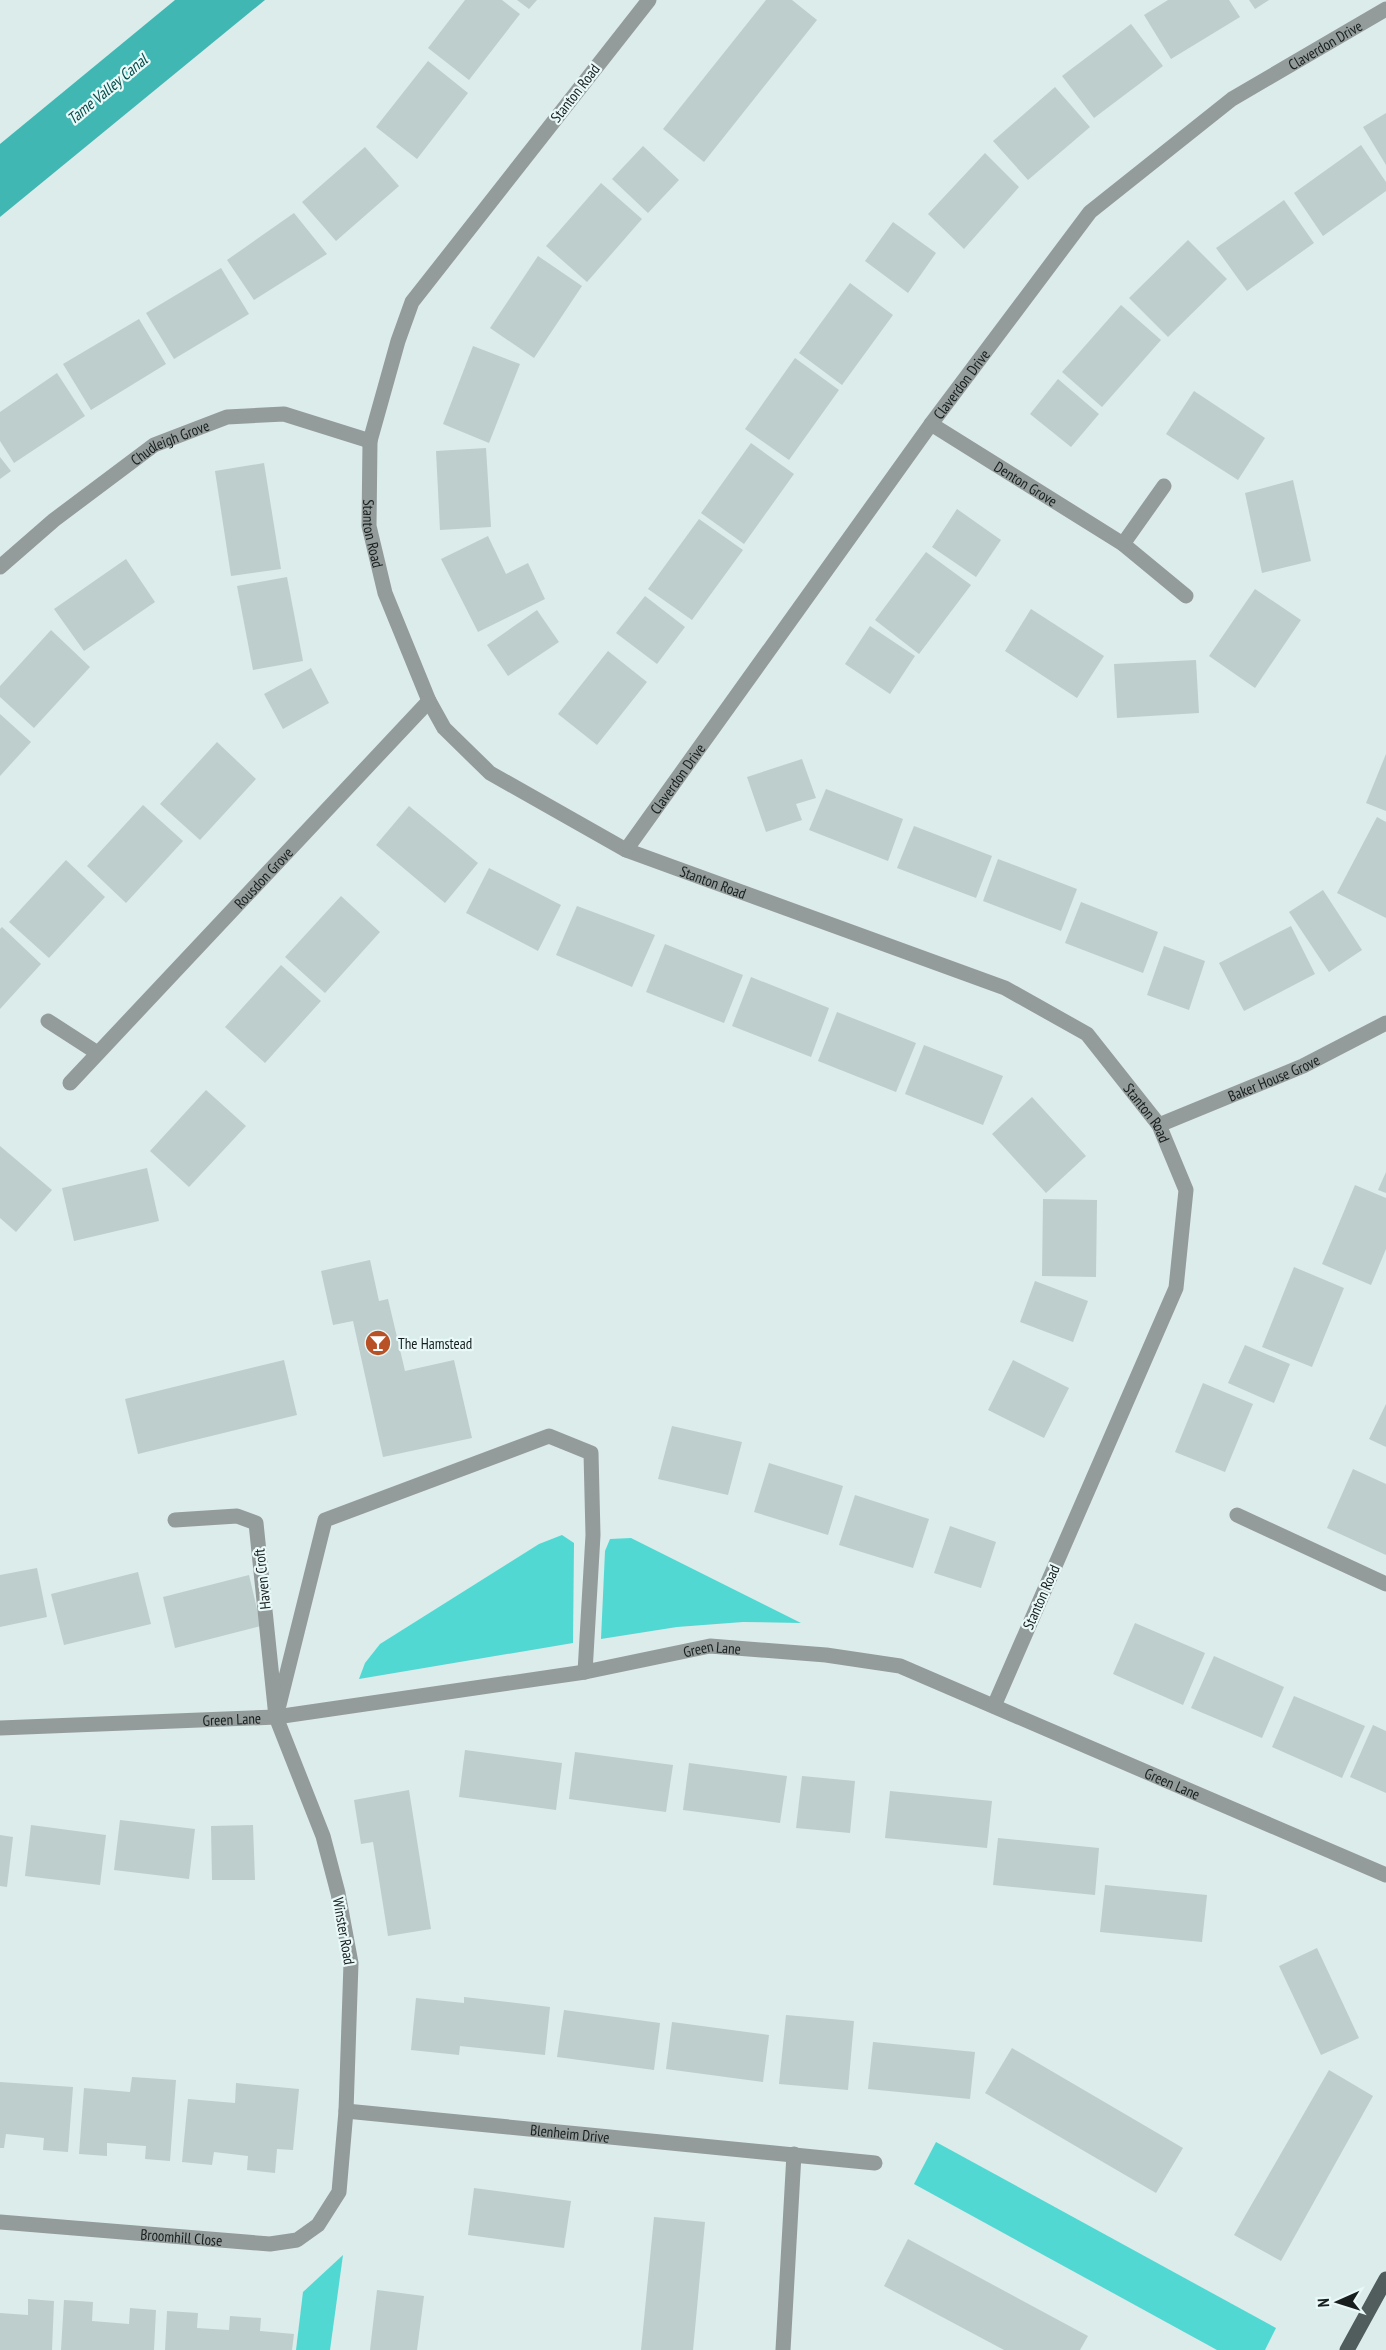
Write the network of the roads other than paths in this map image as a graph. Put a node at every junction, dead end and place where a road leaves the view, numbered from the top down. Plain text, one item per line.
1 (649, 0) edge
2 (1386, 9) edge
3 (931, 424) junction
4 (370, 441) junction
5 (1164, 486) dead end
6 (1123, 543) junction
7 (0, 567) edge
8 (1186, 596) dead end
9 (429, 701) junction
10 (626, 850) junction
11 (48, 1021) dead end
12 (1386, 1023) edge
13 (96, 1052) junction
14 (70, 1083) dead end
15 (1159, 1125) junction
16 (1237, 1515) dead end
17 (175, 1520) dead end
18 (1386, 1584) edge
19 (585, 1672) junction
20 (994, 1706) junction
21 (276, 1717) junction
22 (0, 1728) edge
23 (1386, 1875) edge
24 (346, 2111) junction
25 (794, 2154) junction
26 (875, 2163) dead end
27 (339, 2192) joint
28 (0, 2222) edge
29 (1386, 2279) edge
30 (783, 2350) edge
31 (1347, 2350) edge

1 - 4 street, Stanton Road
2 - 3 street, Claverdon Drive
3 - 6 street, Denton Grove
3 - 10 street, Claverdon Drive
4 - 7 street, Chudleigh Grove
4 - 9 street, Stanton Road
5 - 6 street
6 - 8 street, Denton Grove
9 - 10 street, Stanton Road
9 - 13 street, Rousdon Grove
10 - 15 street, Stanton Road
11 - 13 street
12 - 15 street, Baker House Grove
13 - 14 street, Rousdon Grove
15 - 20 street, Stanton Road
16 - 18 street
17 - 21 street, Haven Croft
19 - 20 street, Green Lane
19 - 21 street, Green Lane
19 - 21 street
20 - 23 street, Green Lane
21 - 22 street, Green Lane
21 - 24 street, Winster Road
24 - 25 street, Blenheim Drive
24 - 27 street, Winster Road
25 - 26 street, Blenheim Drive
25 - 30 street
27 - 28 street, Broomhill Close
29 - 31 main road

